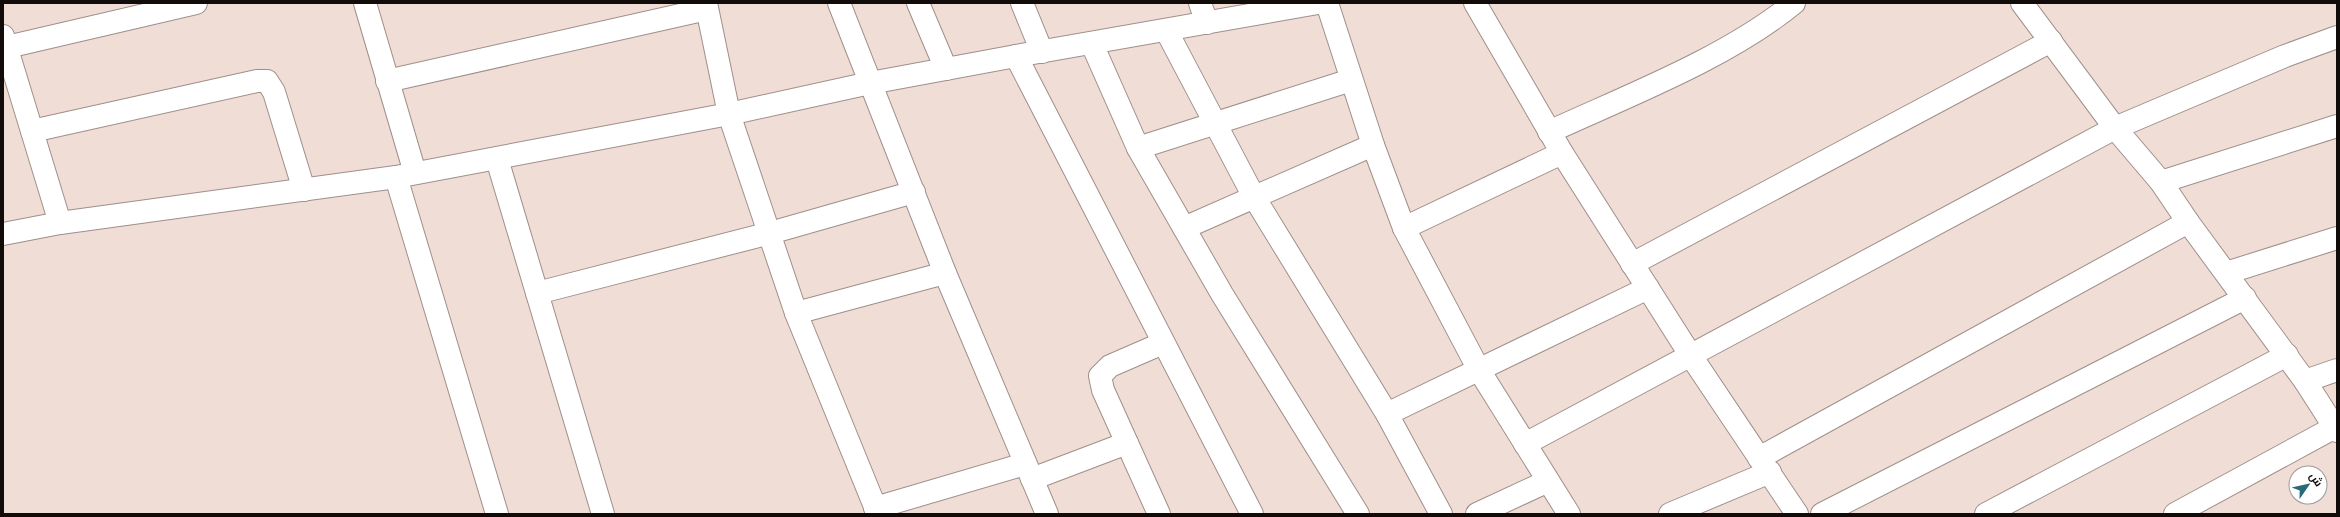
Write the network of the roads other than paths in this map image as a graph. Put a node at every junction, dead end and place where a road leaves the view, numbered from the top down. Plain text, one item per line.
1 (196, 3) edge
2 (365, 3) edge
3 (839, 3) edge
4 (918, 3) edge
5 (1022, 3) edge
6 (1318, 3) edge
7 (1327, 3) edge
8 (1475, 3) edge
9 (1794, 3) edge
10 (2027, 4) edge
11 (706, 6) edge
12 (1204, 13) edge
13 (1166, 30) junction
14 (2337, 37) edge
15 (2051, 41) junction
16 (5, 42) edge
17 (1092, 44) junction
18 (1042, 52) junction
19 (1016, 56) junction
20 (946, 69) junction
21 (1351, 80) junction
22 (387, 81) junction
23 (870, 83) junction
24 (729, 114) junction
25 (1214, 124) junction
26 (2337, 126) edge
27 (2115, 128) junction
28 (32, 131) junction
29 (1549, 132) junction
30 (1373, 145) junction
31 (1138, 148) junction
32 (1562, 153) junction
33 (497, 159) junction
34 (405, 175) junction
35 (2161, 182) junction
36 (304, 190) junction
37 (914, 192) junction
38 (1254, 197) junction
39 (2188, 222) junction
40 (60, 223) junction
41 (1184, 228) junction
42 (1404, 228) junction
43 (770, 233) junction
44 (3, 234) edge
45 (2337, 238) edge
46 (1632, 264) junction
47 (945, 273) junction
48 (2226, 273) junction
49 (1648, 288) junction
50 (537, 293) junction
51 (2245, 298) junction
52 (796, 313) junction
53 (1163, 343) junction
54 (2286, 355) junction
55 (1691, 356) junction
56 (1479, 370) junction
57 (2337, 370) edge
58 (2305, 381) junction
59 (1387, 414) junction
60 (2336, 429) edge
61 (1127, 443) junction
62 (1524, 444) junction
63 (1764, 465) junction
64 (1029, 471) junction
65 (1548, 481) junction
66 (876, 511) edge
67 (497, 514) edge
68 (603, 514) edge
69 (1047, 514) edge
70 (1159, 514) edge
71 (1252, 514) edge
72 (1358, 514) edge
73 (1441, 514) edge
74 (1477, 514) edge
75 (1569, 514) edge
76 (1670, 514) edge
77 (1797, 514) edge
78 (1822, 514) edge
79 (1986, 514) edge
80 (2175, 514) edge

1 - 16 street
2 - 22 street
3 - 23 street
4 - 20 street
5 - 18 street
6 - 12 street
7 - 21 street
8 - 29 street
9 - 29 street
10 - 15 street
11 - 22 street
11 - 24 street
12 - 13 street
13 - 17 street
13 - 25 street
14 - 27 street
15 - 27 street
15 - 46 street
16 - 28 street
17 - 18 street
17 - 31 street
18 - 19 street
19 - 20 street
19 - 53 street
20 - 23 street
21 - 25 street
21 - 30 street
22 - 34 street
23 - 24 street
23 - 37 street
24 - 33 street
24 - 43 street
25 - 31 street
25 - 38 street
26 - 35 street
27 - 35 street
27 - 55 street
28 - 36 street
28 - 40 street
29 - 32 street
30 - 38 street
30 - 42 street
31 - 41 street
32 - 42 street
32 - 46 street
33 - 34 street
33 - 50 street
34 - 36 street
34 - 67 street
35 - 39 street
36 - 40 street
37 - 43 street
37 - 47 street
38 - 41 street
38 - 59 street
39 - 48 street
39 - 63 street
40 - 44 street
41 - 72 street
42 - 56 street
43 - 50 street
43 - 52 street
45 - 48 street
46 - 49 street
47 - 52 street
47 - 64 street
48 - 51 street
49 - 55 street
49 - 56 street
50 - 68 street
51 - 54 street
51 - 78 street
52 - 66 street
53 - 61 street
53 - 71 street
54 - 58 street
54 - 79 street
55 - 62 street
55 - 63 street
56 - 59 street
56 - 62 street
57 - 58 street
58 - 60 street
59 - 73 street
60 - 80 street
61 - 64 street
61 - 70 street
62 - 65 street
63 - 76 street
63 - 77 street
64 - 66 street
64 - 69 street
65 - 74 street
65 - 75 street

